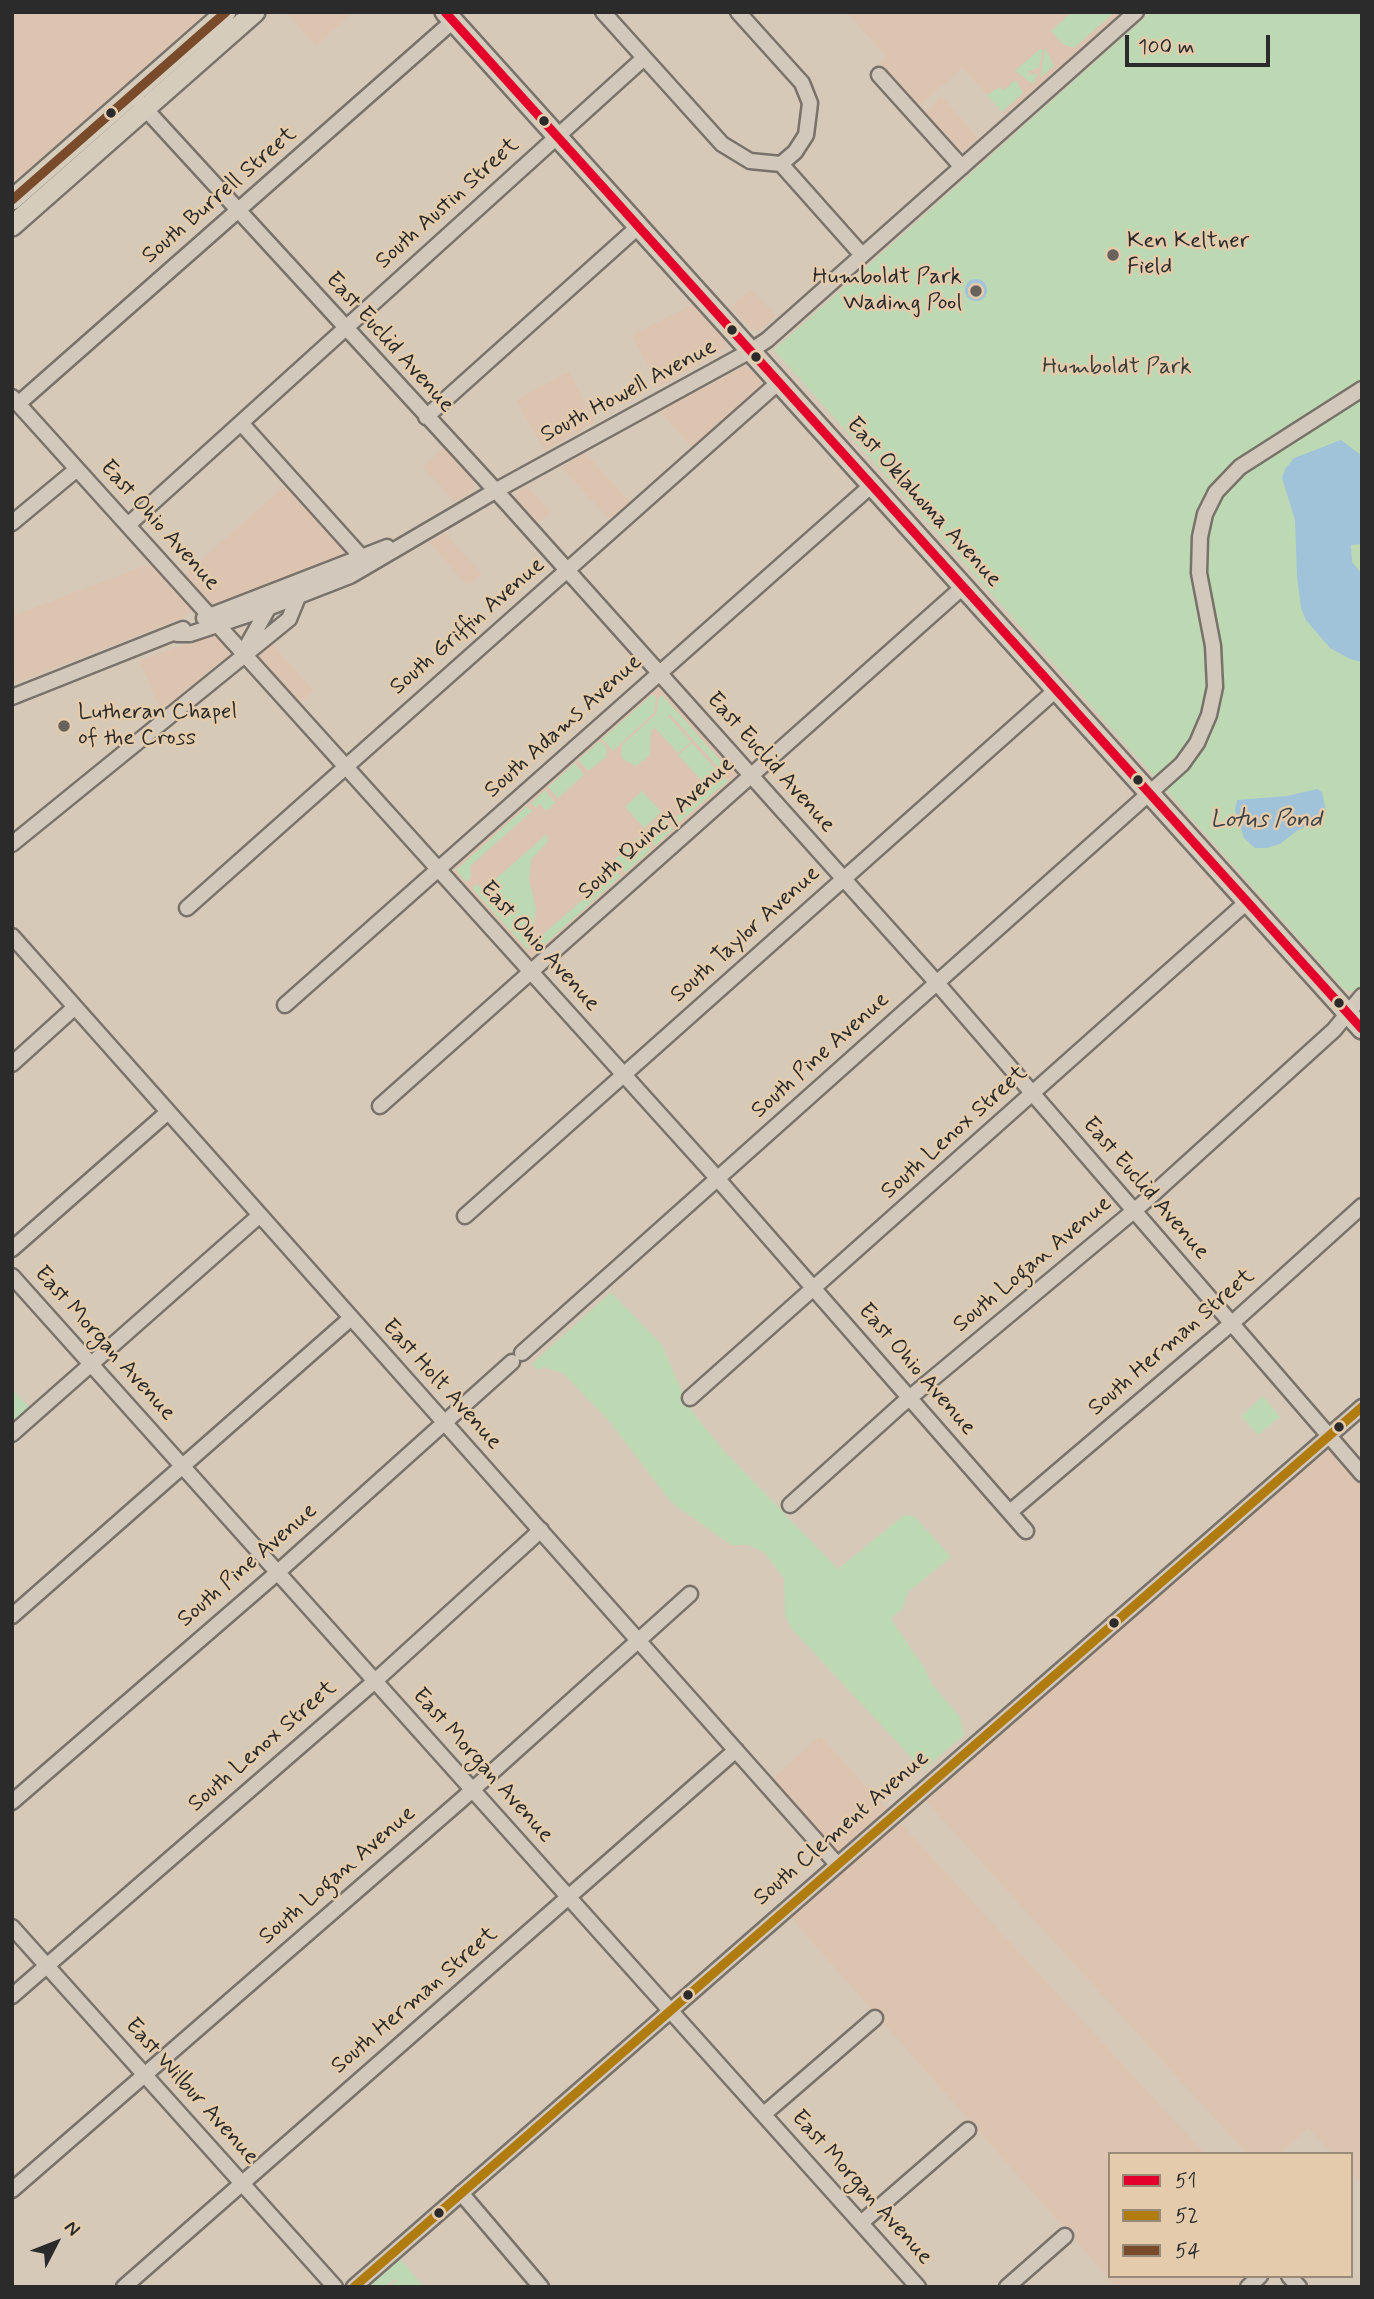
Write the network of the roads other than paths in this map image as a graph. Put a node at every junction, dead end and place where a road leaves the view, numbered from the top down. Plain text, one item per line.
1 (226, 12) edge
2 (255, 12) edge
3 (603, 12) edge
4 (738, 12) edge
5 (1136, 12) edge
6 (449, 17) edge
7 (644, 58) junction
8 (176, 68) junction
9 (879, 75) dead end
10 (138, 101) junction
11 (557, 136) junction
12 (782, 164) junction
13 (962, 167) junction
14 (12, 200) edge
15 (238, 211) junction
16 (12, 226) edge
17 (639, 226) junction
18 (862, 255) junction
19 (345, 328) junction
20 (752, 350) junction
21 (780, 381) junction
22 (1362, 389) edge
23 (15, 401) edge
24 (429, 421) junction
25 (241, 423) junction
26 (77, 469) junction
27 (873, 484) junction
28 (495, 491) junction
29 (12, 523) edge
30 (128, 525) junction
31 (366, 562) junction
32 (567, 570) junction
33 (964, 586) junction
34 (280, 589) junction
35 (298, 597) junction
36 (268, 608) junction
37 (214, 620) junction
38 (243, 653) junction
39 (659, 673) junction
40 (1057, 689) junction
41 (16, 696) edge
42 (345, 766) junction
43 (751, 776) junction
44 (1151, 793) junction
45 (12, 844) edge
46 (439, 869) junction
47 (844, 879) junction
48 (1248, 901) junction
49 (187, 908) dead end
50 (12, 936) edge
51 (531, 972) junction
52 (937, 983) junction
53 (1362, 996) edge
54 (285, 1005) dead end
55 (75, 1007) junction
56 (1347, 1012) junction
57 (1362, 1028) edge
58 (12, 1064) edge
59 (624, 1075) junction
60 (1033, 1094) junction
61 (380, 1107) dead end
62 (168, 1112) junction
63 (718, 1179) junction
64 (1362, 1206) edge
65 (1133, 1211) junction
66 (260, 1215) junction
67 (466, 1216) dead end
68 (12, 1249) edge
69 (12, 1276) edge
70 (814, 1289) junction
71 (351, 1318) junction
72 (1230, 1323) junction
73 (92, 1365) junction
74 (690, 1398) dead end
75 (910, 1398) junction
76 (1362, 1407) edge
77 (445, 1423) junction
78 (12, 1434) edge
79 (1328, 1437) junction
80 (184, 1468) junction
81 (1362, 1474) edge
82 (790, 1505) dead end
83 (1010, 1512) junction
84 (541, 1530) junction
85 (1027, 1531) dead end
86 (278, 1572) junction
87 (690, 1594) dead end
88 (12, 1616) edge
89 (639, 1640) junction
90 (375, 1681) junction
91 (736, 1749) junction
92 (473, 1790) junction
93 (12, 1802) edge
94 (836, 1863) junction
95 (569, 1897) junction
96 (12, 1927) edge
97 (47, 1966) junction
98 (12, 1996) edge
99 (670, 2009) junction
100 (875, 2018) dead end
101 (144, 2074) junction
102 (764, 2114) junction
103 (968, 2130) dead end
104 (242, 2183) junction
105 (12, 2190) edge
106 (461, 2193) junction
107 (861, 2223) junction
108 (1065, 2236) dead end
109 (124, 2287) edge
110 (335, 2287) edge
111 (354, 2287) edge
112 (541, 2287) edge
113 (918, 2287) edge
114 (1007, 2287) edge

1 - 8 main road
2 - 8 main road
3 - 7 street
4 - 12 street
5 - 13 street, South Howell Avenue
6 - 11 main road, East Oklahoma Avenue
6 - 15 street, South Burrell Street
7 - 11 street, South Austin Street
7 - 12 street
8 - 10 main road
9 - 13 street
10 - 14 main road
10 - 15 street, East Euclid Avenue
10 - 16 main road
11 - 17 main road, East Oklahoma Avenue
11 - 19 street, South Austin Street
12 - 18 street
13 - 18 street, South Howell Avenue
15 - 19 street, East Euclid Avenue
15 - 23 street, South Burrell Street
17 - 20 main road, East Oklahoma Avenue
17 - 24 street
18 - 20 street, South Howell Avenue
19 - 24 street, East Euclid Avenue
19 - 25 street, South Austin Street
20 - 21 main road, East Oklahoma Avenue
20 - 28 street, South Howell Avenue
21 - 27 main road, East Oklahoma Avenue
21 - 32 street, South Griffin Avenue
22 - 44 street, South Pine Avenue
23 - 26 street, East Ohio Avenue
24 - 28 street, East Euclid Avenue
25 - 30 street, South Austin Street
25 - 31 street
26 - 29 street
26 - 30 street, East Ohio Avenue
27 - 33 main road, East Oklahoma Avenue
27 - 39 street, South Adams Avenue
28 - 31 street, South Howell Avenue
28 - 32 street, East Euclid Avenue
30 - 37 street, East Ohio Avenue
31 - 34 street, South Howell Avenue
31 - 35 street, South Howell Avenue
32 - 39 street, East Euclid Avenue
32 - 42 street, South Griffin Avenue
33 - 40 main road, East Oklahoma Avenue
33 - 43 street, South Quincy Avenue
34 - 36 street
34 - 37 street, South Howell Avenue
35 - 36 street, South Howell Avenue
35 - 38 street
36 - 37 street, South Howell Avenue
36 - 38 street
37 - 38 street, East Ohio Avenue
37 - 41 street, South Howell Avenue
38 - 42 street, East Ohio Avenue
38 - 45 street
39 - 43 street, East Euclid Avenue
39 - 46 street, South Adams Avenue
40 - 44 main road, East Oklahoma Avenue
40 - 47 street, South Taylor Avenue
42 - 46 street, East Ohio Avenue
42 - 49 street, South Griffin Avenue
43 - 47 street, East Euclid Avenue
43 - 51 street, South Quincy Avenue
44 - 48 main road, East Oklahoma Avenue
44 - 52 street, South Pine Avenue
46 - 51 street, East Ohio Avenue
46 - 54 street, South Adams Avenue
47 - 52 street, East Euclid Avenue
47 - 59 street, South Taylor Avenue
48 - 56 main road, East Oklahoma Avenue
48 - 60 street, South Lenox Street
50 - 55 street, East Holt Avenue
51 - 59 street, East Ohio Avenue
51 - 61 street, South Quincy Avenue
52 - 60 street, East Euclid Avenue
52 - 63 street, South Pine Avenue
53 - 56 street, South Logan Avenue
55 - 58 street
55 - 62 street, East Holt Avenue
56 - 57 main road, East Oklahoma Avenue
56 - 65 street, South Logan Avenue
59 - 63 street, East Ohio Avenue
59 - 67 street, South Taylor Avenue
60 - 65 street, East Euclid Avenue
60 - 70 street, South Lenox Street
62 - 66 street, East Holt Avenue
62 - 68 street
63 - 70 street, East Ohio Avenue
63 - 77 street, South Pine Avenue
64 - 72 street, South Herman Street
65 - 72 street, East Euclid Avenue
65 - 75 street, South Logan Avenue
66 - 71 street, East Holt Avenue
66 - 73 street
69 - 73 street, East Morgan Avenue
70 - 74 street, South Lenox Street
70 - 75 street, East Ohio Avenue
71 - 77 street, East Holt Avenue
71 - 80 street
72 - 79 street, East Euclid Avenue
72 - 83 street, South Herman Street
73 - 78 street
73 - 80 street, East Morgan Avenue
75 - 82 street, South Logan Avenue
75 - 83 street, East Ohio Avenue
76 - 79 street, South Clement Avenue
77 - 84 street, East Holt Avenue
77 - 86 street, South Pine Avenue
79 - 81 street, East Euclid Avenue
79 - 94 street, South Clement Avenue
80 - 86 street, East Morgan Avenue
80 - 88 street
83 - 85 street, East Ohio Avenue
84 - 89 street, East Holt Avenue
84 - 90 street, South Lenox Street
86 - 90 street, East Morgan Avenue
86 - 93 street, South Pine Avenue
87 - 89 street, South Logan Avenue
89 - 91 street, East Holt Avenue
89 - 92 street, South Logan Avenue
90 - 92 street, East Morgan Avenue
90 - 97 street, South Lenox Street
91 - 94 street, East Holt Avenue
91 - 95 street, South Herman Street
92 - 95 street, East Morgan Avenue
92 - 101 street, South Logan Avenue
94 - 99 street, South Clement Avenue
95 - 99 street, East Morgan Avenue
95 - 104 street, South Herman Street
96 - 97 street, East Wilbur Avenue
97 - 98 street, South Lenox Street
97 - 101 street, East Wilbur Avenue
99 - 102 street, East Morgan Avenue
99 - 106 street, South Clement Avenue
100 - 102 street
101 - 104 street, East Wilbur Avenue
101 - 105 street, South Logan Avenue
102 - 107 street, East Morgan Avenue
103 - 107 street
104 - 109 street, South Herman Street
104 - 110 street, East Wilbur Avenue
106 - 111 street, South Clement Avenue
106 - 112 street
107 - 113 street, East Morgan Avenue
108 - 114 street

